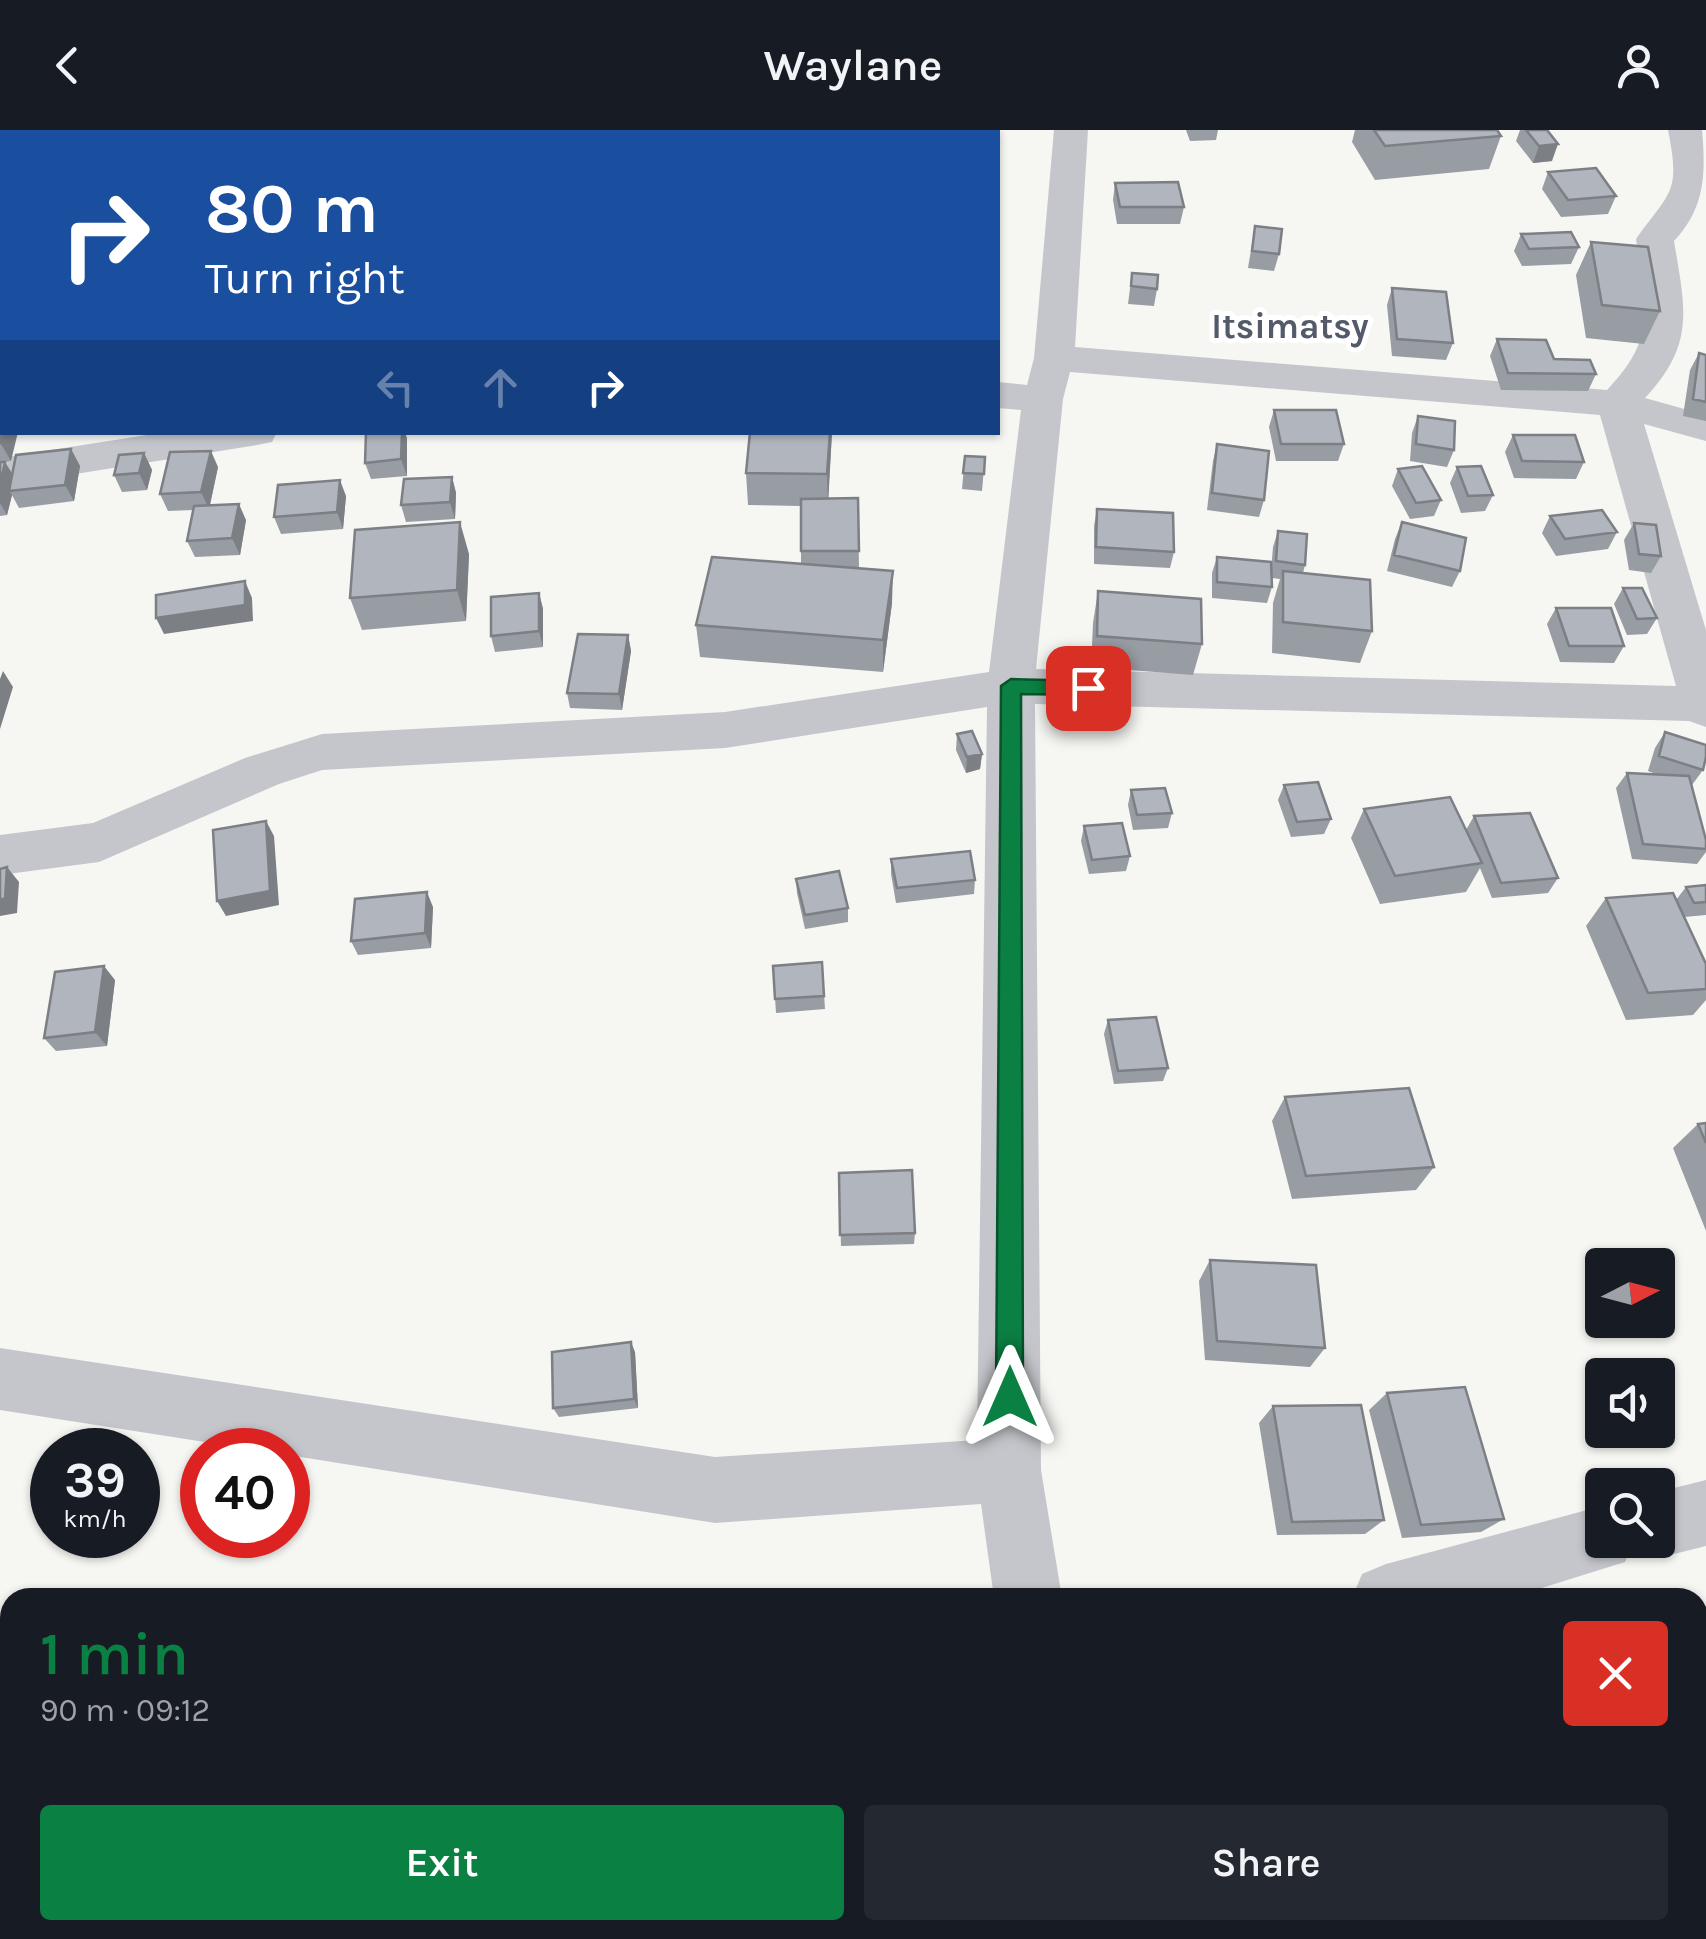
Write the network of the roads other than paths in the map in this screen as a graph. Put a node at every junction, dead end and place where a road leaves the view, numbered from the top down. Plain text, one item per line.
1 (1070, 130) edge
2 (1684, 130) edge
3 (1032, 384) edge
4 (1617, 404) junction
5 (1706, 428) edge
6 (237, 435) edge
7 (0, 472) edge
8 (1011, 686) junction
9 (1705, 705) edge
10 (0, 855) edge
11 (0, 1379) edge
12 (1009, 1470) junction
13 (1706, 1512) edge
14 (1675, 1520) edge
15 (1585, 1544) edge
16 (1027, 1588) edge
17 (1423, 1588) edge

1 - 3 street
2 - 4 street
3 - 4 street
3 - 8 street
4 - 5 street
4 - 9 street
6 - 7 street
8 - 9 street
8 - 10 street
8 - 12 street
11 - 12 street
12 - 16 street
13 - 14 street
15 - 17 street

